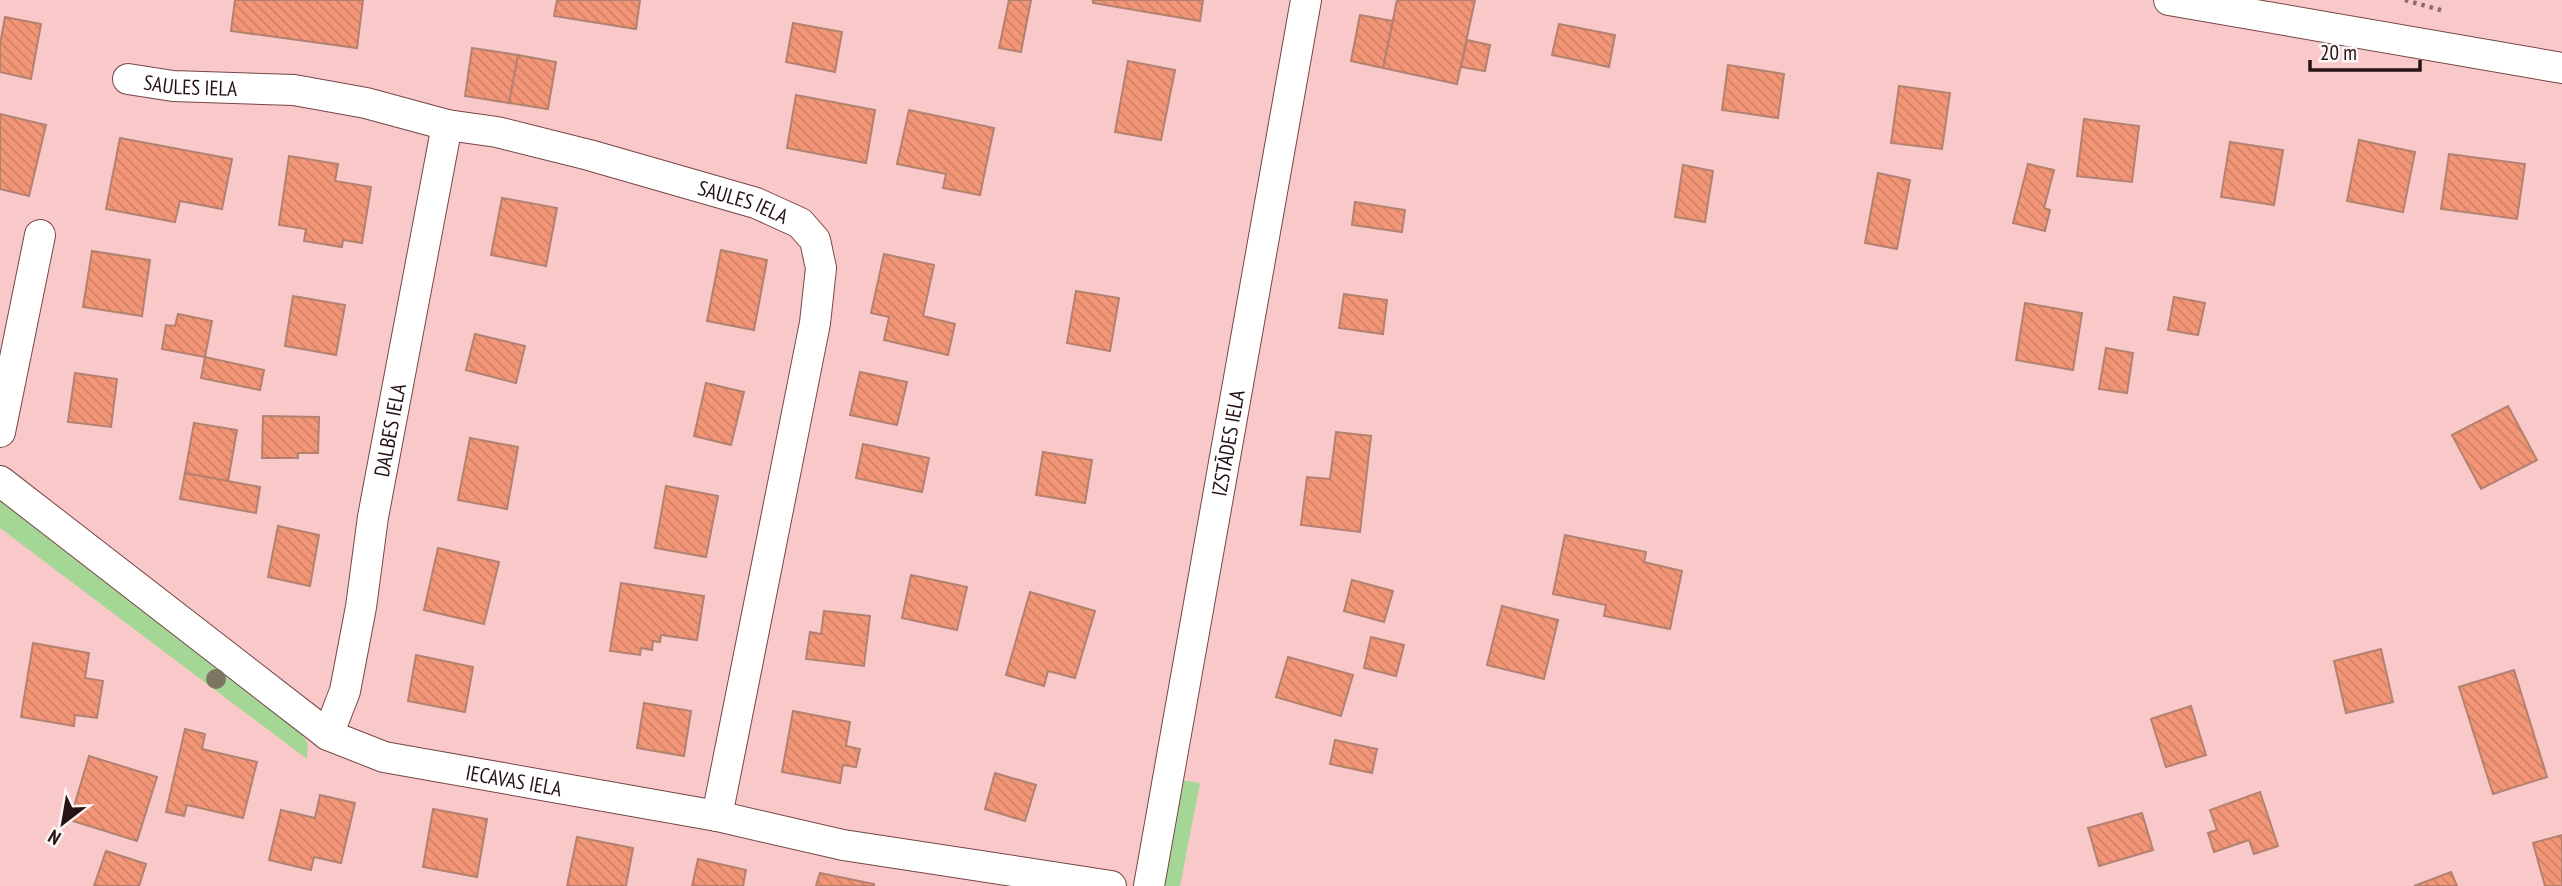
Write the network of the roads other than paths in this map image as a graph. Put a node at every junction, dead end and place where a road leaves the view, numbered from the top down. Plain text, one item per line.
1 (1307, 0) edge
2 (2169, 0) edge
3 (2562, 68) edge
4 (128, 79) dead end
5 (447, 125) junction
6 (40, 235) dead end
7 (0, 432) edge
8 (0, 481) edge
9 (328, 736) junction
10 (717, 816) junction
11 (1111, 886) edge
12 (1149, 886) edge

1 - 12 street, IZSTĀDES IELA
2 - 3 street
4 - 5 street, SAULES IELA
5 - 9 street, DALBES IELA
5 - 10 street, SAULES IELA
6 - 7 street
8 - 9 street, IECAVAS IELA
9 - 10 street, IECAVAS IELA
10 - 11 street, IECAVAS IELA

